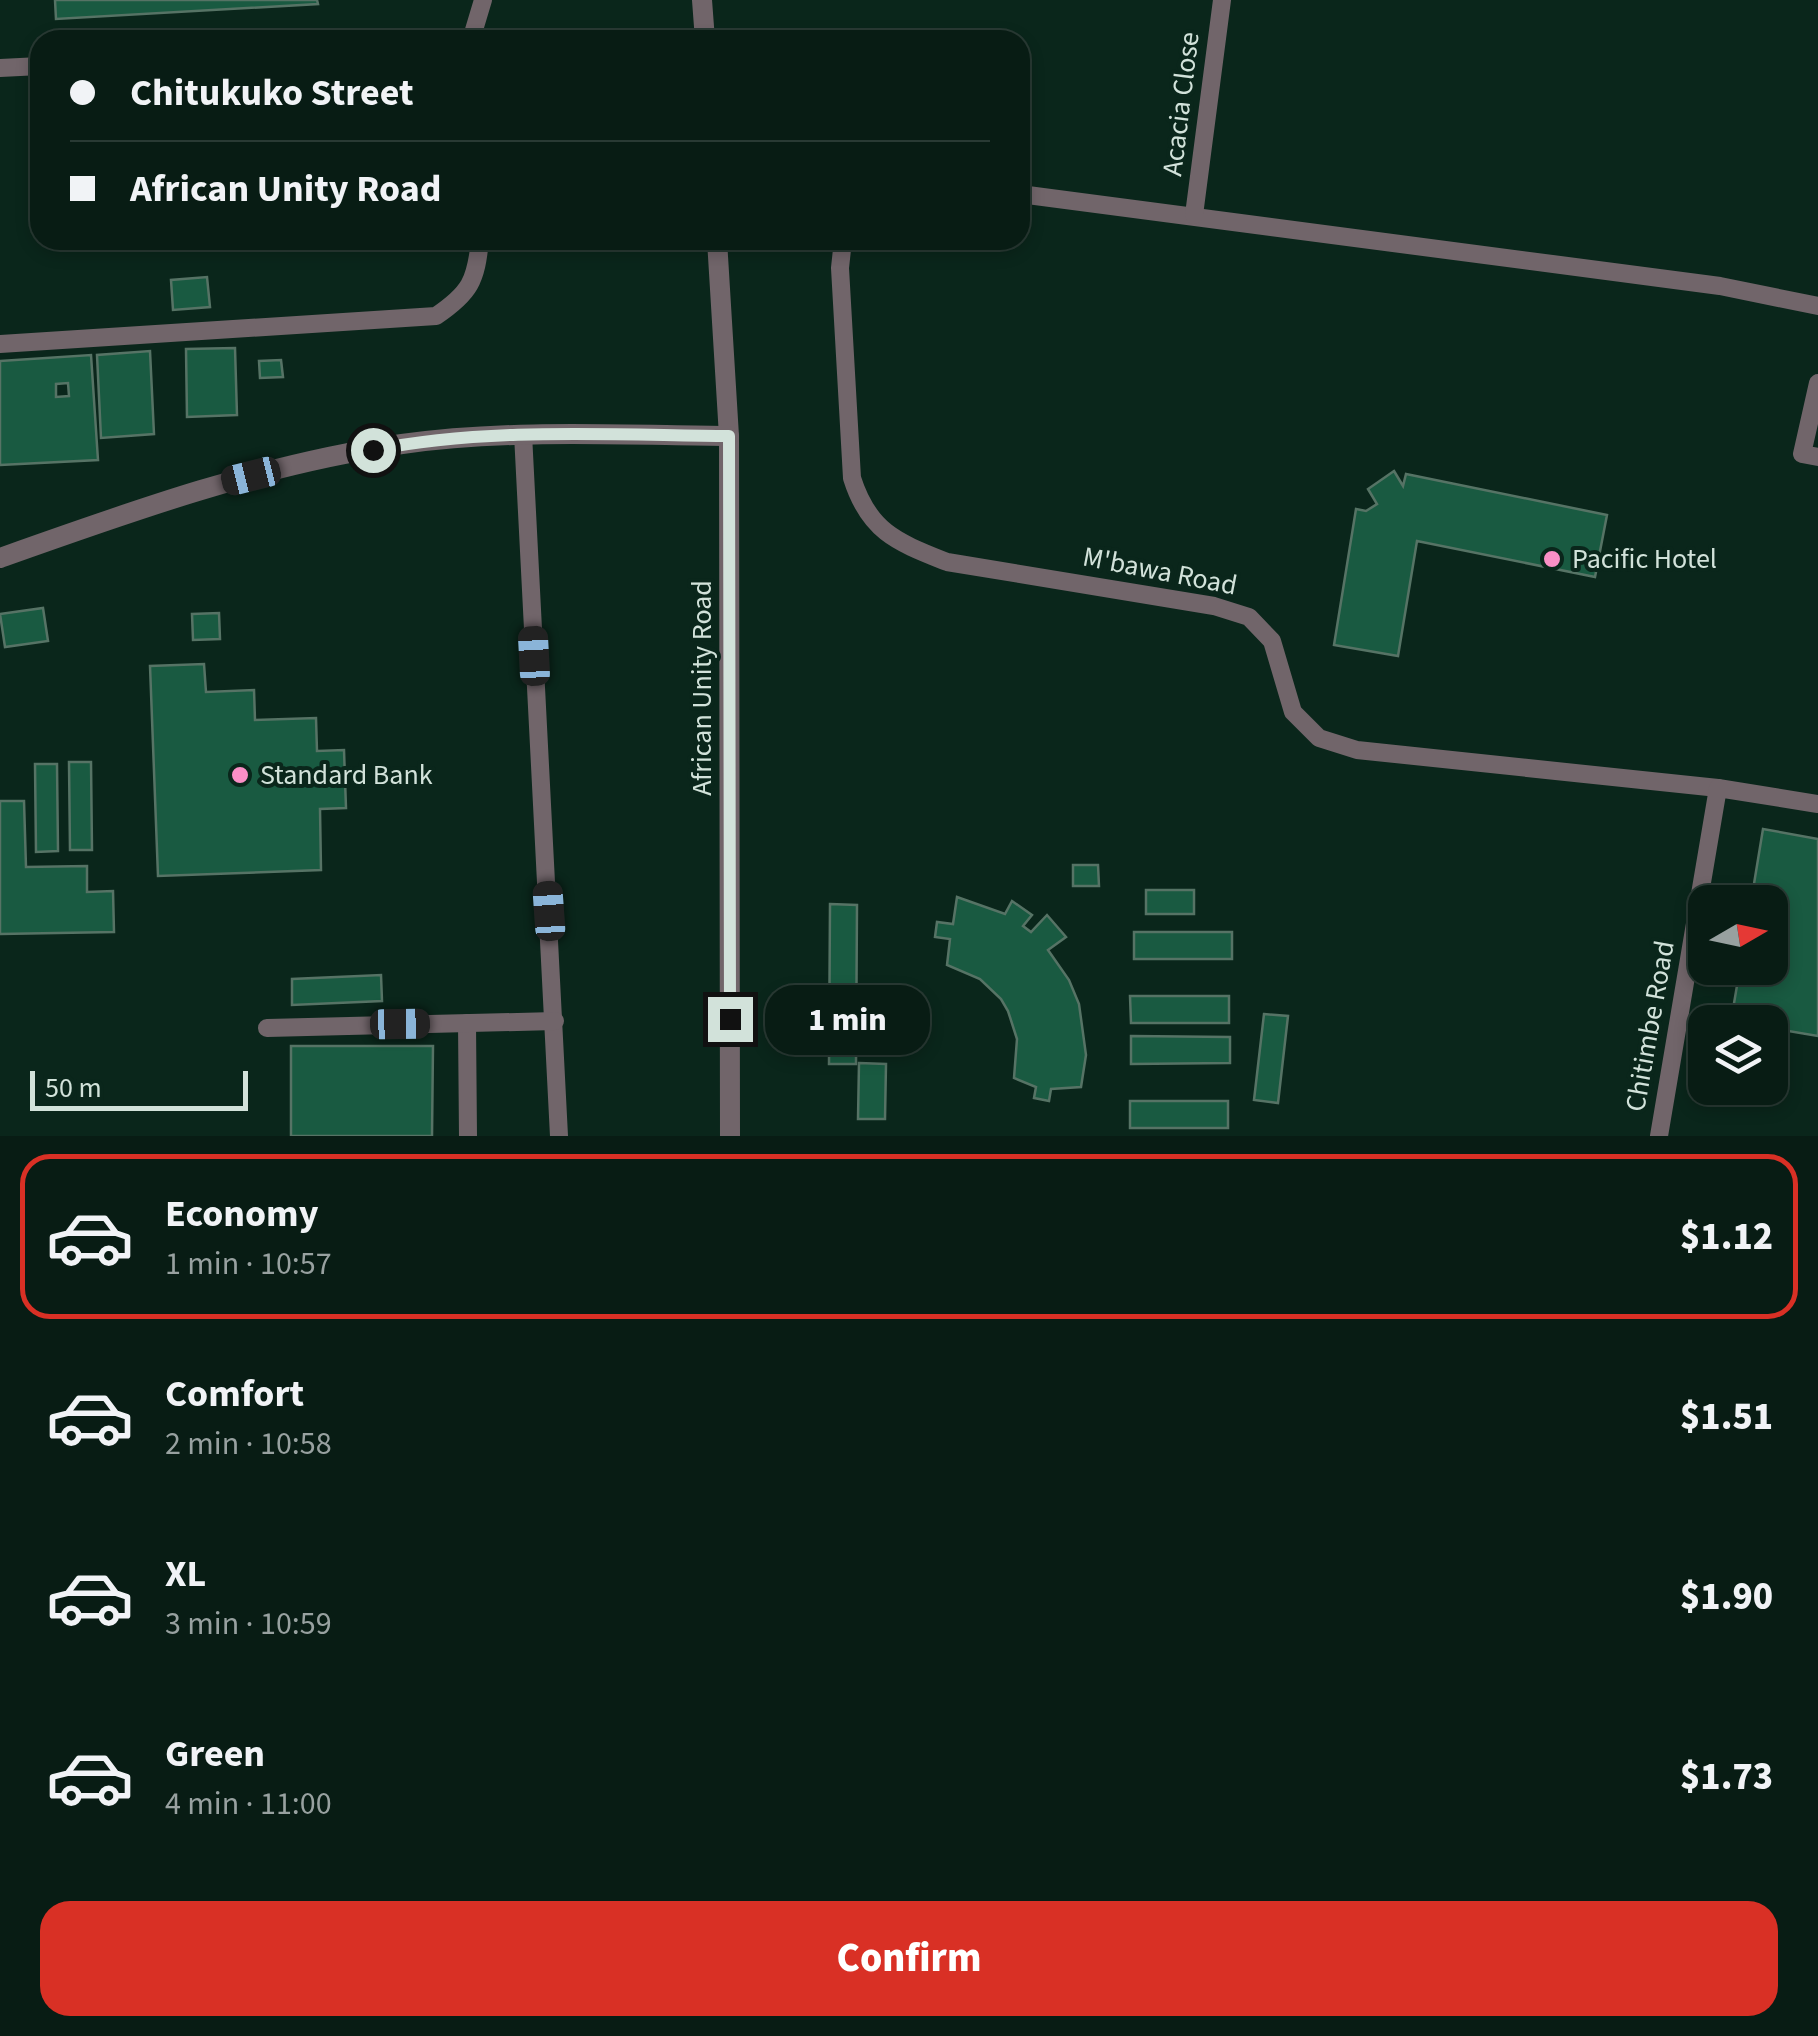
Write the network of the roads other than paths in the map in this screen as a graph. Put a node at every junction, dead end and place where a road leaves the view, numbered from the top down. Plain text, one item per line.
1 (483, 0) edge
2 (702, 0) edge
3 (1222, 0) edge
4 (474, 30) edge
5 (704, 30) edge
6 (30, 66) edge
7 (0, 68) edge
8 (1030, 195) edge
9 (1194, 215) junction
10 (479, 250) edge
11 (718, 250) edge
12 (842, 250) edge
13 (1818, 306) edge
14 (0, 344) edge
15 (1818, 383) edge
16 (523, 434) junction
17 (729, 436) junction
18 (1818, 457) edge
19 (0, 558) edge
20 (1718, 788) junction
21 (1818, 804) edge
22 (555, 1020) junction
23 (466, 1022) junction
24 (266, 1028) dead end
25 (468, 1136) edge
26 (558, 1136) edge
27 (730, 1136) edge
28 (1658, 1136) edge

1 - 4 lane
2 - 5 street
3 - 9 lane, Acacia Close
6 - 7 lane
8 - 9 lane
9 - 13 lane
10 - 14 lane
11 - 17 street, African Unity Road
12 - 20 lane, M'bawa Road
15 - 18 lane
16 - 17 street
16 - 19 street
16 - 22 lane
17 - 27 street, African Unity Road
20 - 21 lane
20 - 28 lane, Chitimbe Road
22 - 23 lane
22 - 26 lane
23 - 24 lane
23 - 25 lane

